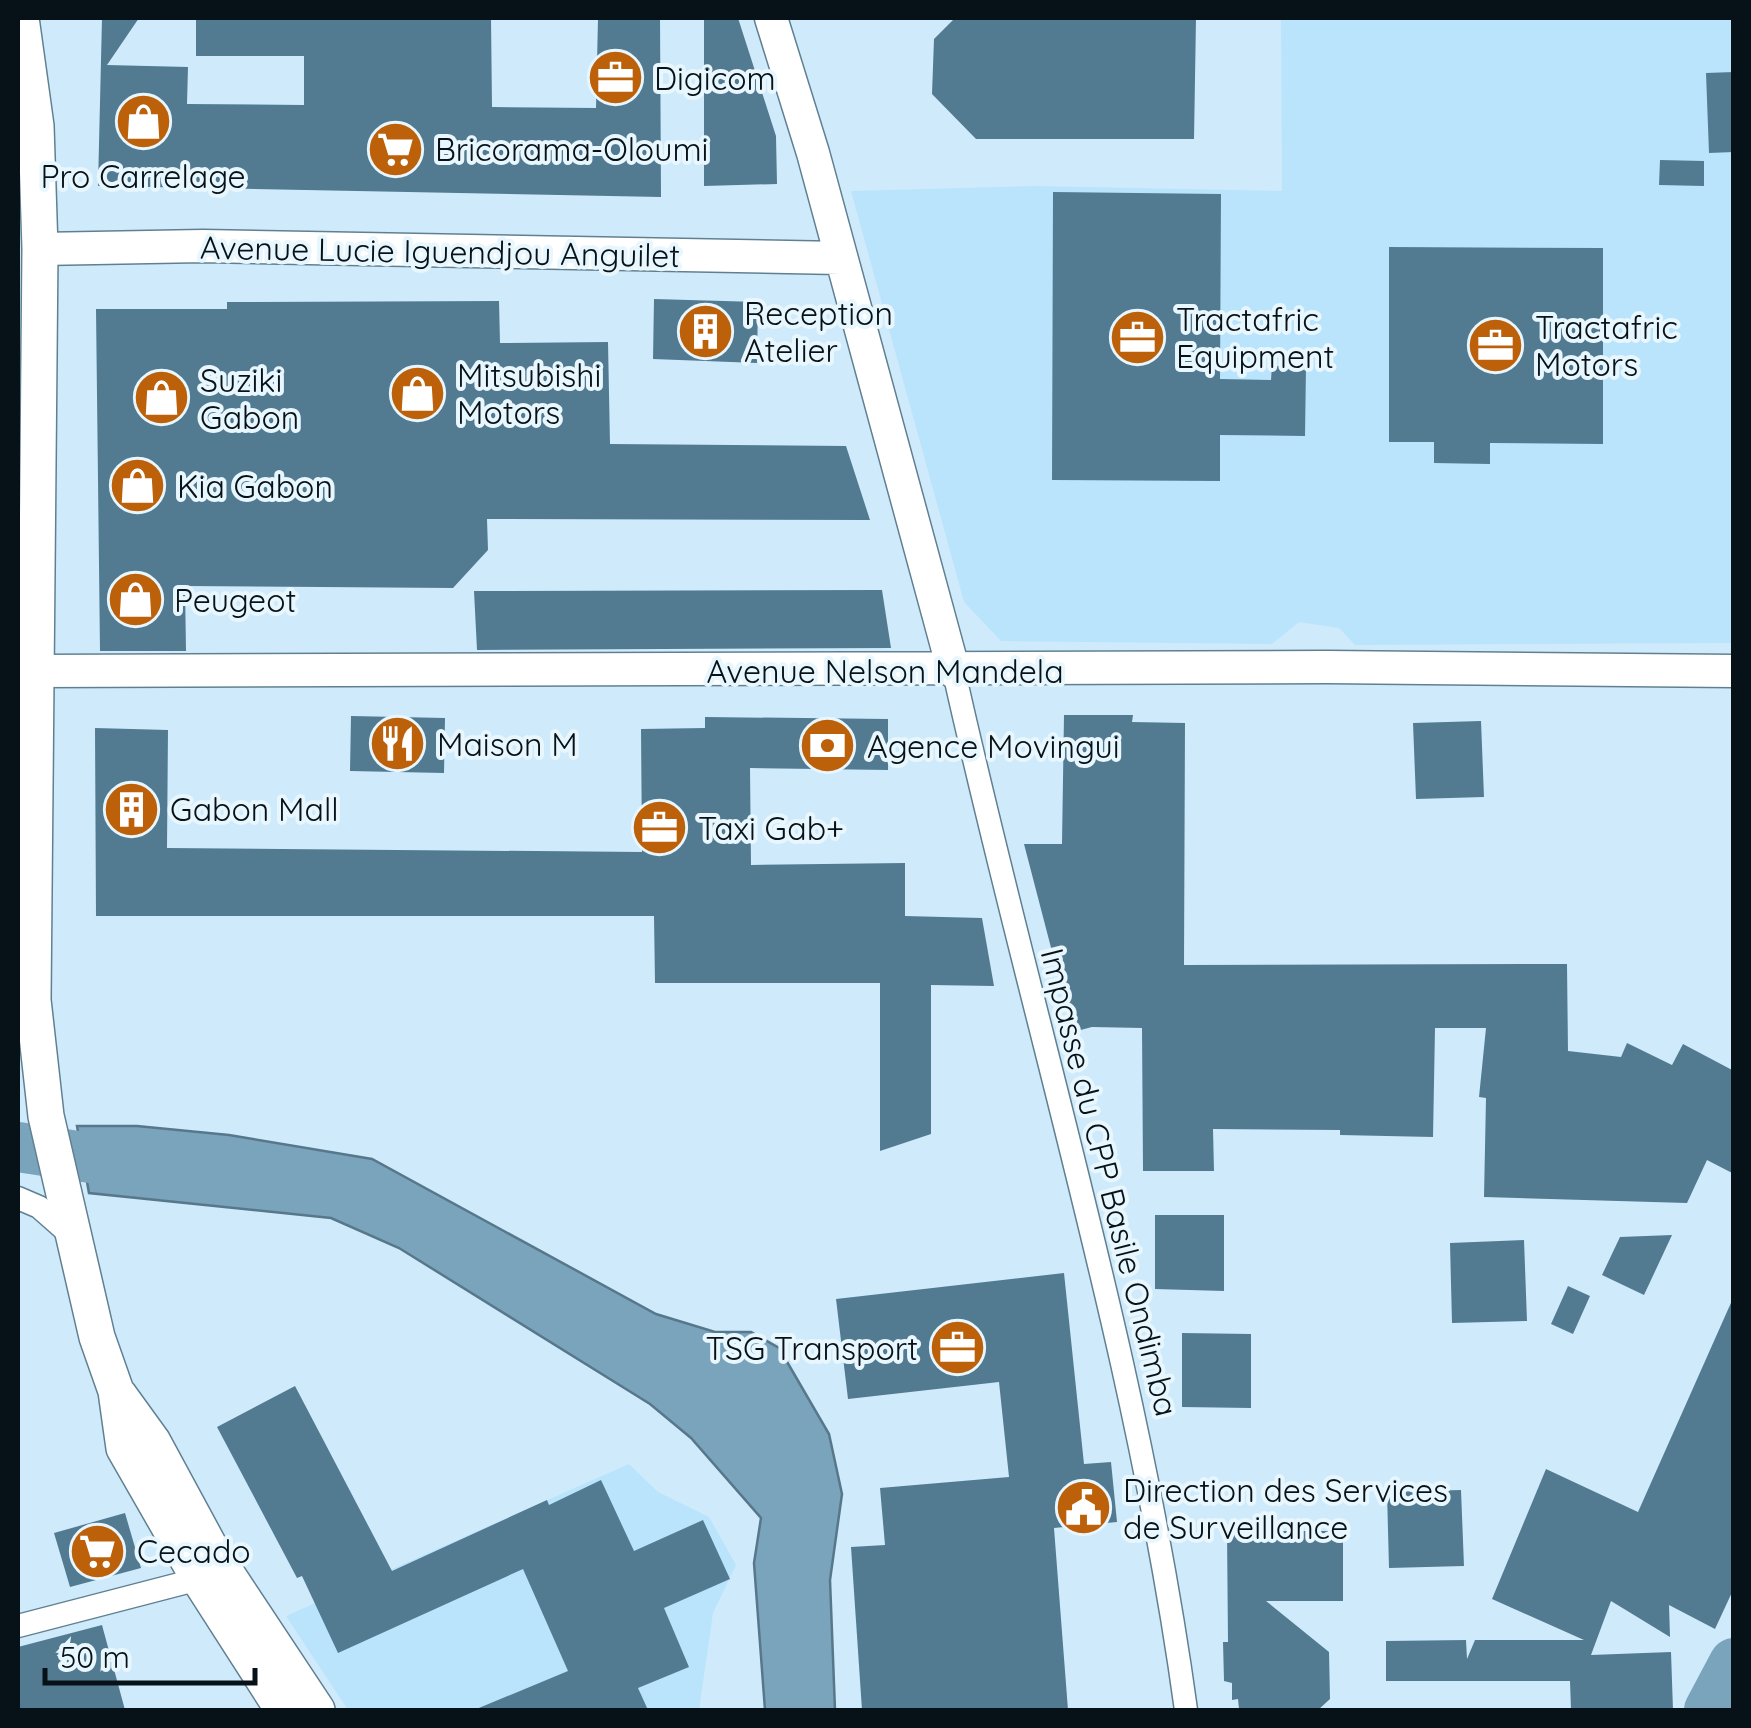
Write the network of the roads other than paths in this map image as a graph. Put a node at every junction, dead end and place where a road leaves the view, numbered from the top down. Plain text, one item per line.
1 (20, 18) edge
2 (770, 18) edge
3 (40, 249) junction
4 (840, 258) junction
5 (27, 671) edge
6 (1734, 671) edge
7 (954, 672) junction
8 (18, 1198) edge
9 (73, 1238) junction
10 (116, 1390) junction
11 (199, 1580) junction
12 (18, 1626) edge
13 (282, 1710) edge
14 (318, 1710) edge
15 (1186, 1710) edge

1 - 3 main road
2 - 4 main road
3 - 4 main road, Avenue Lucie Iguendjou Anguilet
3 - 5 main road
4 - 7 main road
5 - 7 main road, Avenue Nelson Mandela
5 - 9 main road
6 - 7 main road, Avenue Nelson Mandela
7 - 15 street, Impasse du CPP Basile Ondimba
8 - 9 street
9 - 10 main road
10 - 11 main road
10 - 14 main road
11 - 12 street
11 - 13 main road

